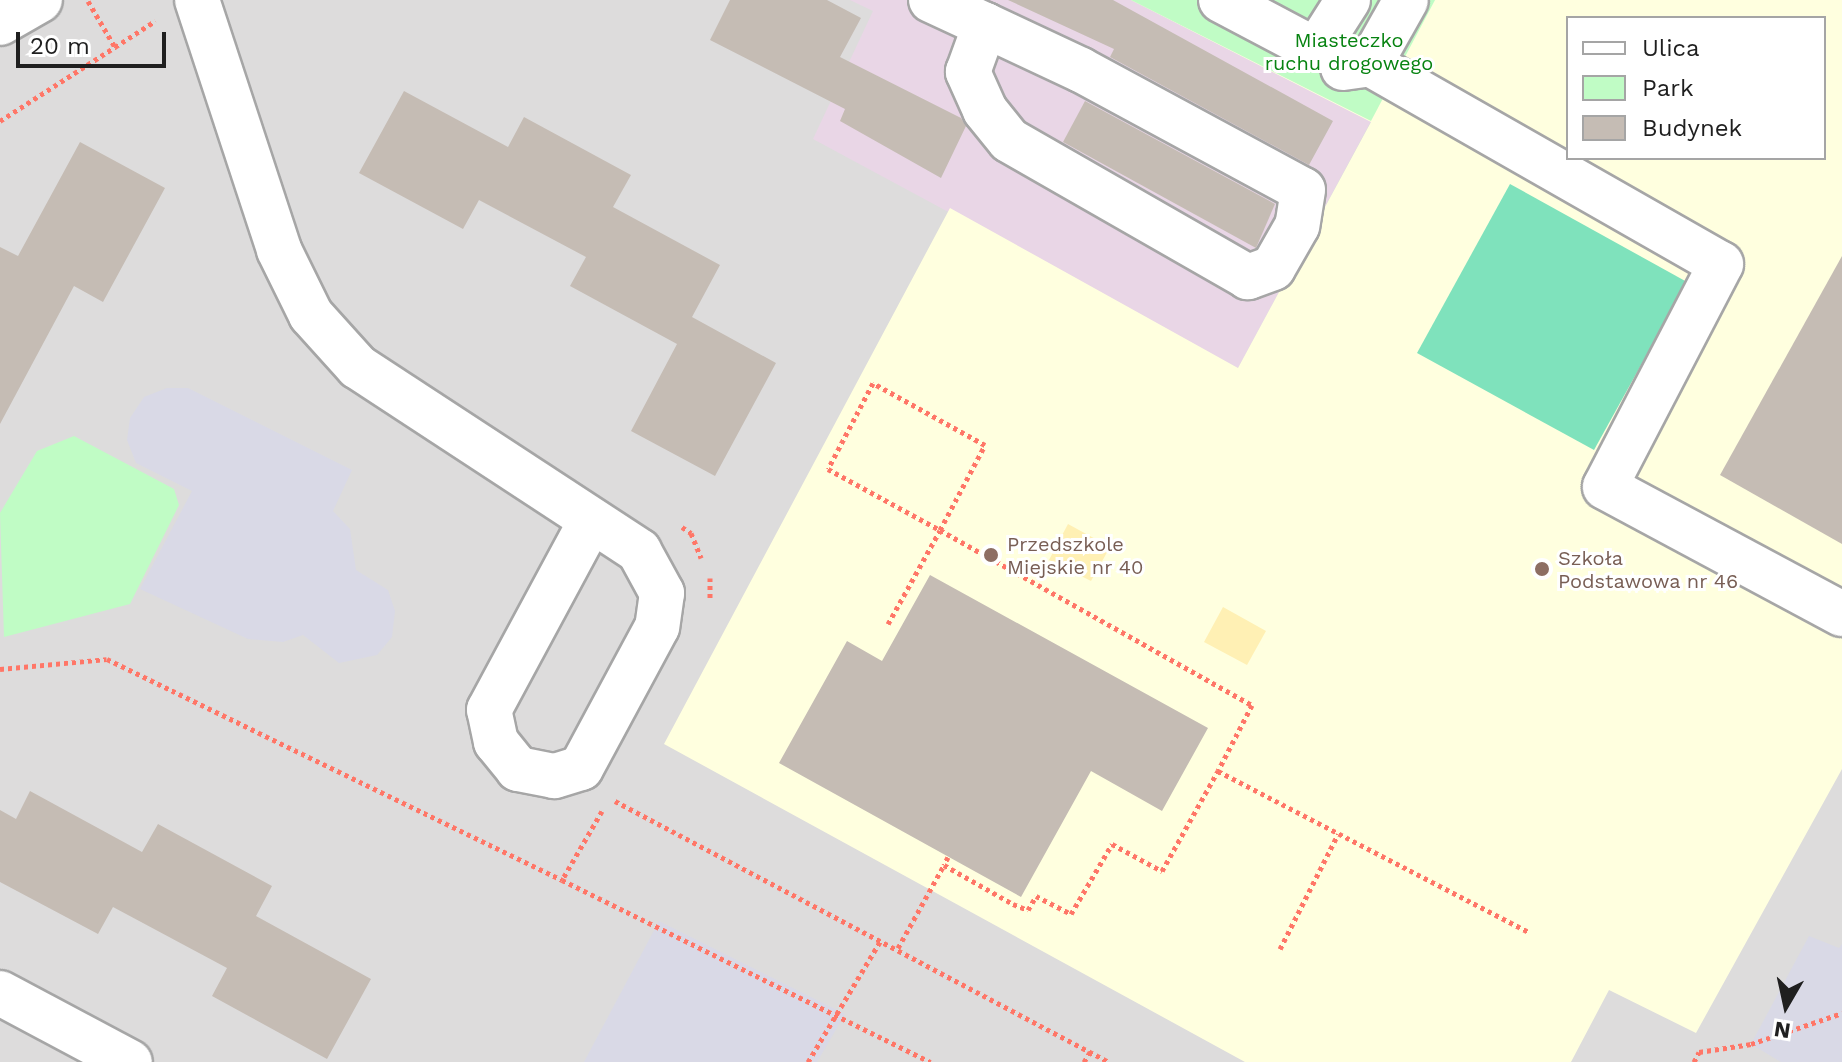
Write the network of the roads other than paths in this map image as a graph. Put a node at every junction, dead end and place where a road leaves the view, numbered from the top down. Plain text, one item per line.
1 (40, 0) edge
2 (931, 0) edge
3 (1221, 0) edge
4 (1348, 0) edge
5 (1401, 2) edge
6 (180, 8) edge
7 (1272, 13) edge
8 (0, 23) edge
9 (985, 25) junction
10 (1320, 44) junction
11 (1370, 64) junction
12 (589, 524) junction
13 (1842, 614) edge
14 (0, 993) edge
15 (130, 1062) edge

1 - 8 street
2 - 9 street
3 - 7 street
4 - 10 street
5 - 11 street
6 - 12 street
7 - 10 street
9 - 9 street
10 - 11 street
11 - 13 street
12 - 12 street
14 - 15 street

